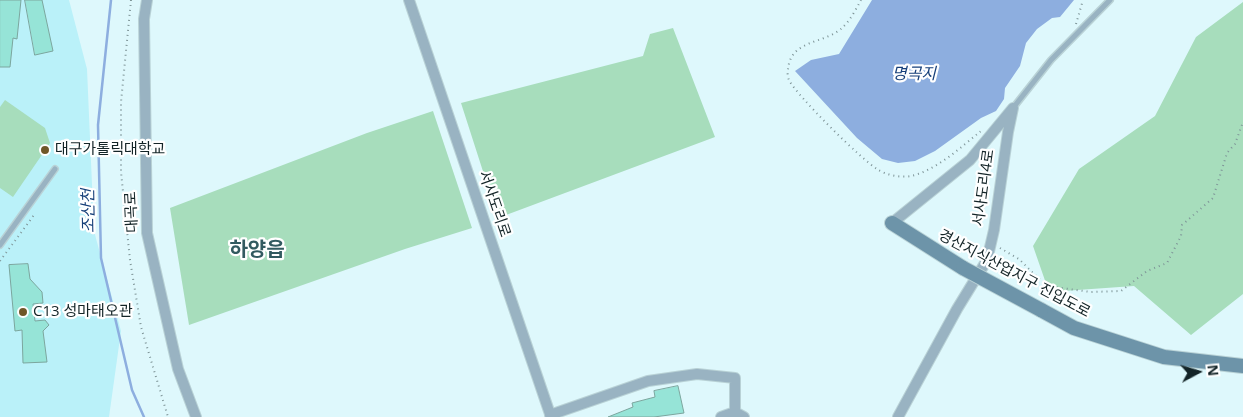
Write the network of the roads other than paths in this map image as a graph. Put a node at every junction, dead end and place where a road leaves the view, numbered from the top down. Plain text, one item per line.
1 (147, 0) edge
2 (409, 0) edge
3 (1110, 0) edge
4 (1013, 108) junction
5 (56, 169) dead end
6 (892, 224) joint
7 (0, 245) edge
8 (1243, 366) edge
9 (740, 414) edge
10 (550, 416) edge
11 (196, 417) edge
12 (721, 417) edge
13 (898, 417) edge

1 - 11 street, 대곡로
2 - 10 street, 서사도리로
3 - 4 lane
4 - 6 street, 서사도리4로
4 - 13 street, 서사도리4로
5 - 7 lane
6 - 8 street, 경산지식산업지구 진입도로, bridge
9 - 10 street
9 - 12 street

